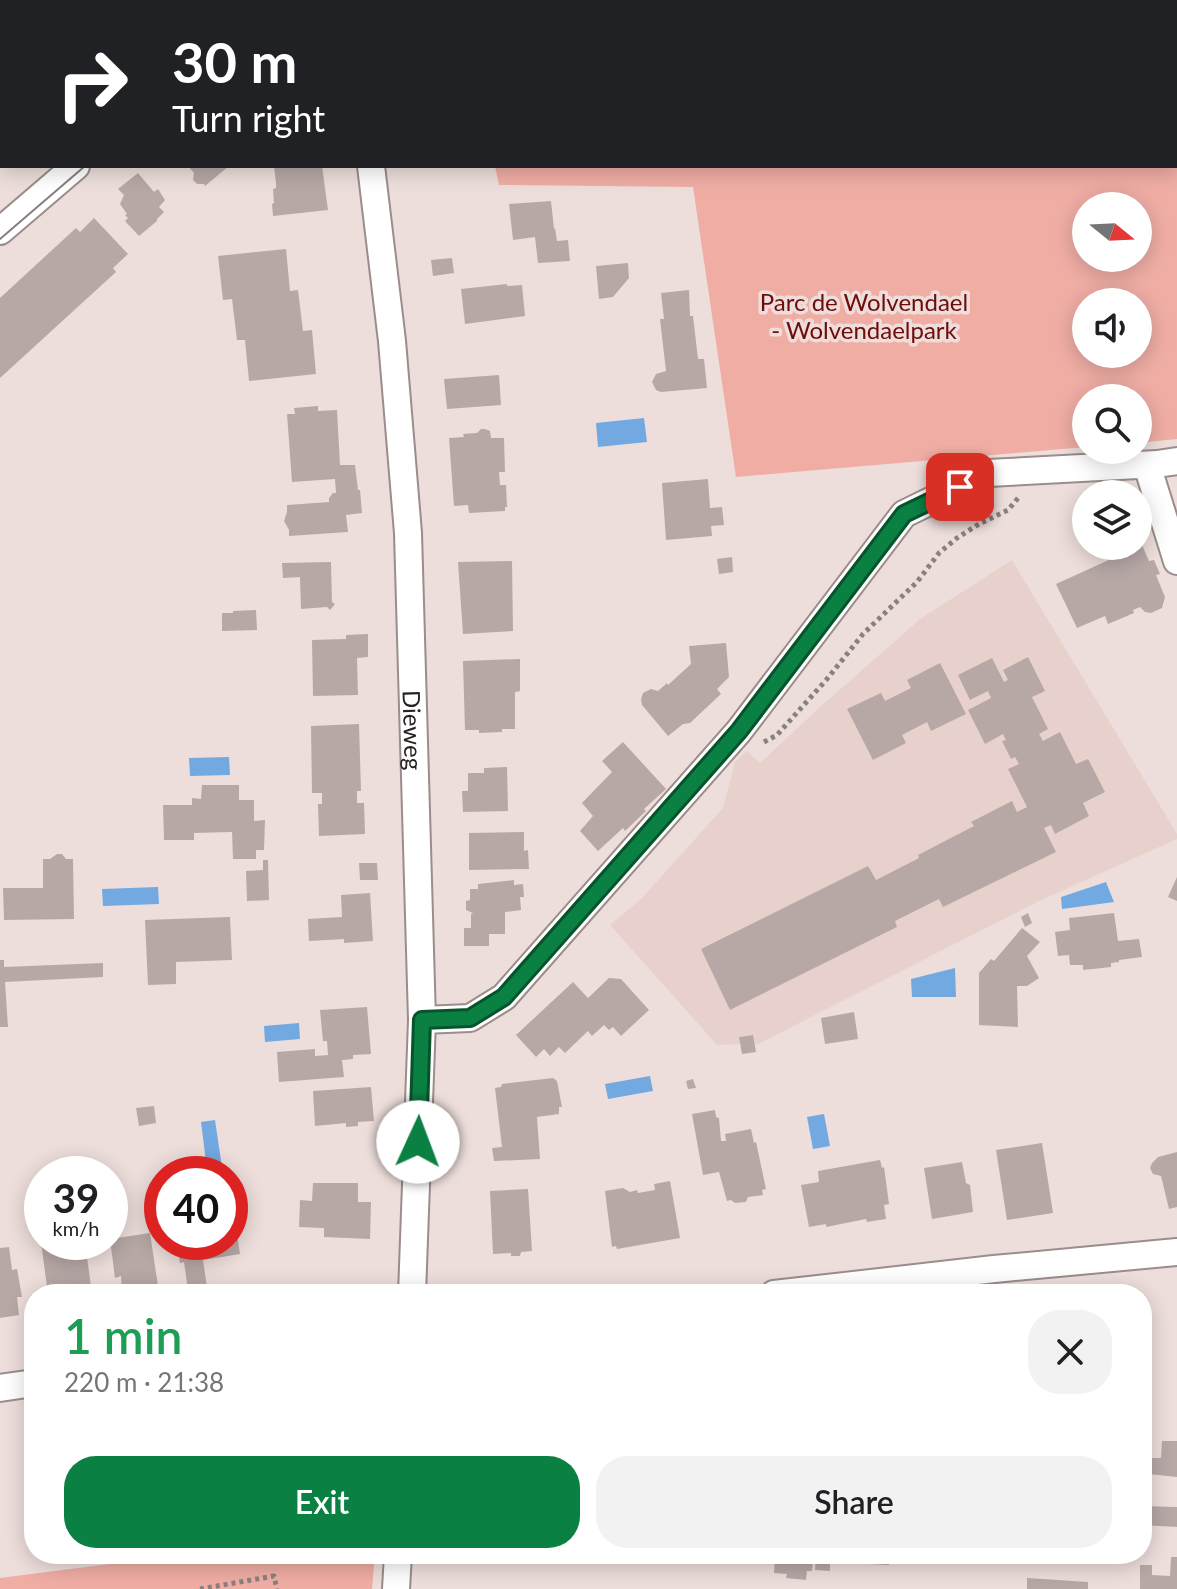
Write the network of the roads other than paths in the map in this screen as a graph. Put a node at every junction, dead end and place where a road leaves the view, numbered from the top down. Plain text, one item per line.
1 (74, 168) edge
2 (371, 168) edge
3 (0, 231) edge
4 (1177, 461) edge
5 (1147, 465) junction
6 (1177, 561) edge
7 (422, 1020) junction
8 (1177, 1252) edge
9 (412, 1284) edge
10 (862, 1284) edge
11 (24, 1384) edge
12 (0, 1388) edge
13 (397, 1564) edge
14 (396, 1589) edge

1 - 3 street
2 - 7 street, Dieweg
4 - 5 street
5 - 6 street
5 - 7 street
7 - 9 street, Dieweg
8 - 10 street
11 - 12 street
13 - 14 street

